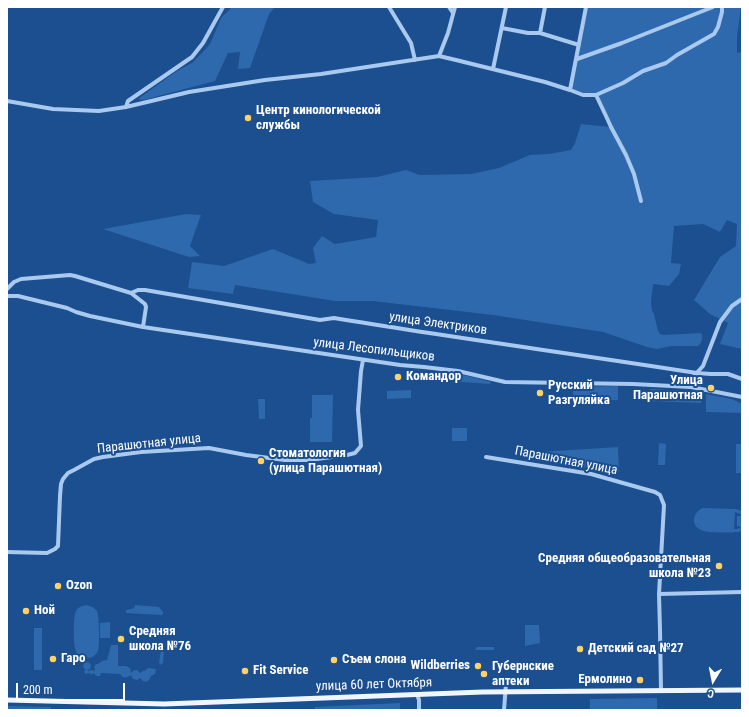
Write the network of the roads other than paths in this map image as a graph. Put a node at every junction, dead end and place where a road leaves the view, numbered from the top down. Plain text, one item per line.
1 (223, 7) edge
2 (389, 7) edge
3 (449, 7) edge
4 (454, 7) edge
5 (506, 7) edge
6 (545, 7) edge
7 (586, 7) edge
8 (713, 7) edge
9 (722, 7) edge
10 (453, 13) junction
11 (502, 28) junction
12 (540, 33) junction
13 (579, 45) junction
14 (439, 56) junction
15 (577, 59) junction
16 (416, 60) junction
17 (493, 69) junction
18 (570, 90) junction
19 (596, 95) junction
20 (7, 101) edge
21 (126, 107) junction
22 (641, 201) dead end
23 (7, 288) edge
24 (131, 293) junction
25 (7, 296) edge
26 (742, 299) edge
27 (143, 327) junction
28 (363, 360) junction
29 (697, 373) junction
30 (742, 379) edge
31 (691, 387) junction
32 (742, 397) edge
33 (486, 457) dead end
34 (7, 552) edge
35 (742, 592) edge
36 (659, 594) junction
37 (506, 684) dead end
38 (661, 690) junction
39 (742, 690) edge
40 (505, 692) junction
41 (417, 694) junction
42 (7, 700) edge
43 (419, 710) edge
44 (504, 710) edge

1 - 21 street
2 - 16 street
3 - 10 street
4 - 10 street
5 - 11 street
6 - 12 street
7 - 13 street
8 - 15 street
9 - 19 street
10 - 14 street
11 - 12 street
11 - 17 street
12 - 13 street
13 - 15 street
14 - 16 street
14 - 17 street
15 - 18 street
16 - 21 street
17 - 18 street
18 - 19 street
19 - 22 street
20 - 21 street
23 - 24 street
24 - 27 street
24 - 29 street, улица Электриков
25 - 27 street, улица Лесопильщиков
26 - 29 street
27 - 28 street, улица Лесопильщиков
28 - 31 street, улица Лесопильщиков
28 - 34 street, Парашютная улица
29 - 30 street, улица Электриков
29 - 31 street
31 - 32 street, улица Лесопильщиков
33 - 36 street, Парашютная улица
35 - 36 street
36 - 38 street, Парашютная улица
37 - 40 street
38 - 39 main road, улица 60 лет Октября
38 - 40 main road, улица 60 лет Октября
40 - 41 main road, улица 60 лет Октября
40 - 44 street
41 - 42 main road, улица 60 лет Октября
41 - 43 street

